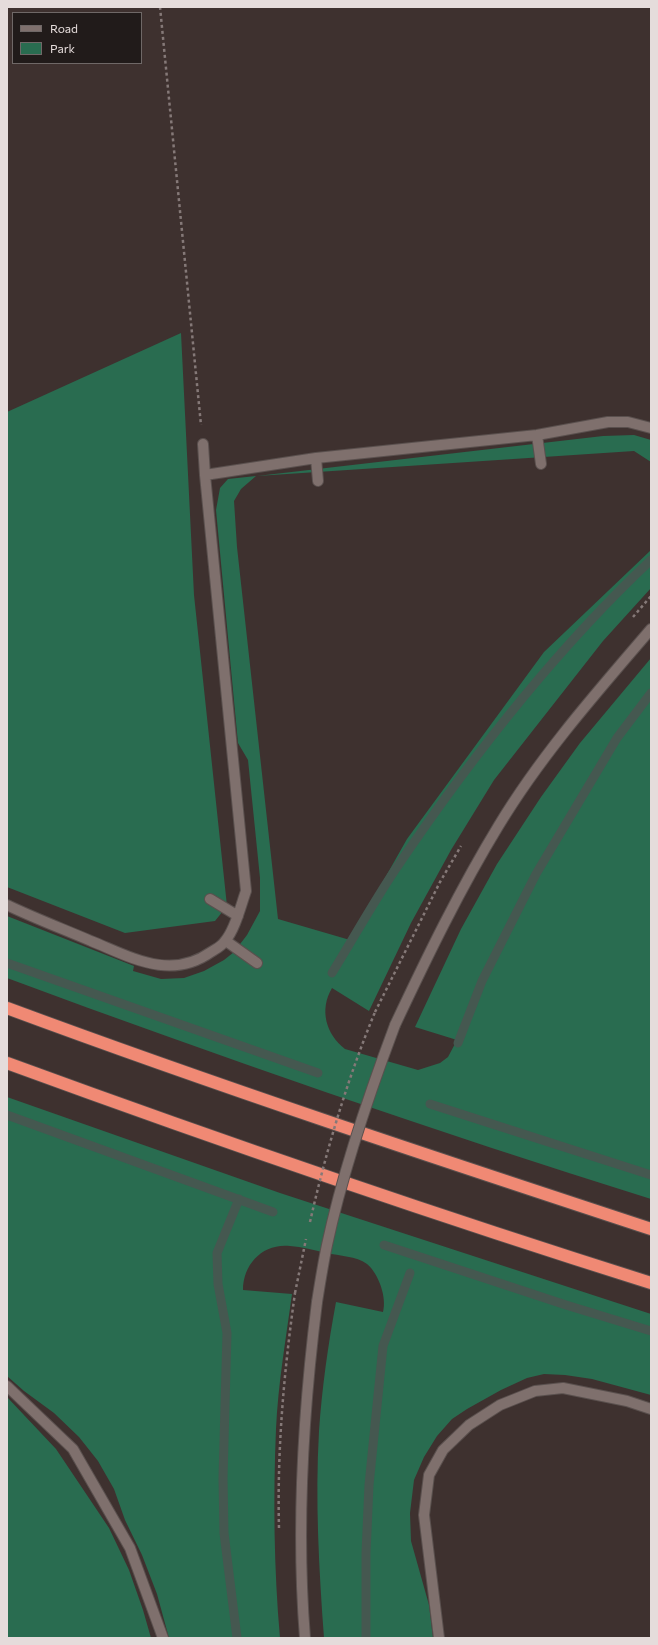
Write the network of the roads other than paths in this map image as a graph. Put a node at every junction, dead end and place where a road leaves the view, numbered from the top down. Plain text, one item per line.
1 (651, 428) edge
2 (537, 435) junction
3 (203, 444) road end
4 (316, 458) junction
5 (542, 464) dead end
6 (205, 475) junction
7 (318, 481) dead end
8 (651, 629) edge
9 (210, 899) dead end
10 (7, 904) edge
11 (238, 916) junction
12 (226, 941) junction
13 (257, 963) dead end
14 (7, 1008) edge
15 (7, 1063) edge
16 (651, 1229) edge
17 (651, 1283) edge
18 (7, 1386) edge
19 (651, 1409) edge
20 (163, 1638) edge
21 (305, 1638) edge
22 (439, 1638) edge

1 - 2 street
2 - 4 street
2 - 5 street
3 - 6 street
4 - 6 street
4 - 7 street
6 - 11 street
8 - 21 street, bridge
9 - 11 street
10 - 12 street
11 - 12 street
12 - 13 street
14 - 16 highway
15 - 17 highway
18 - 20 street
19 - 22 street

